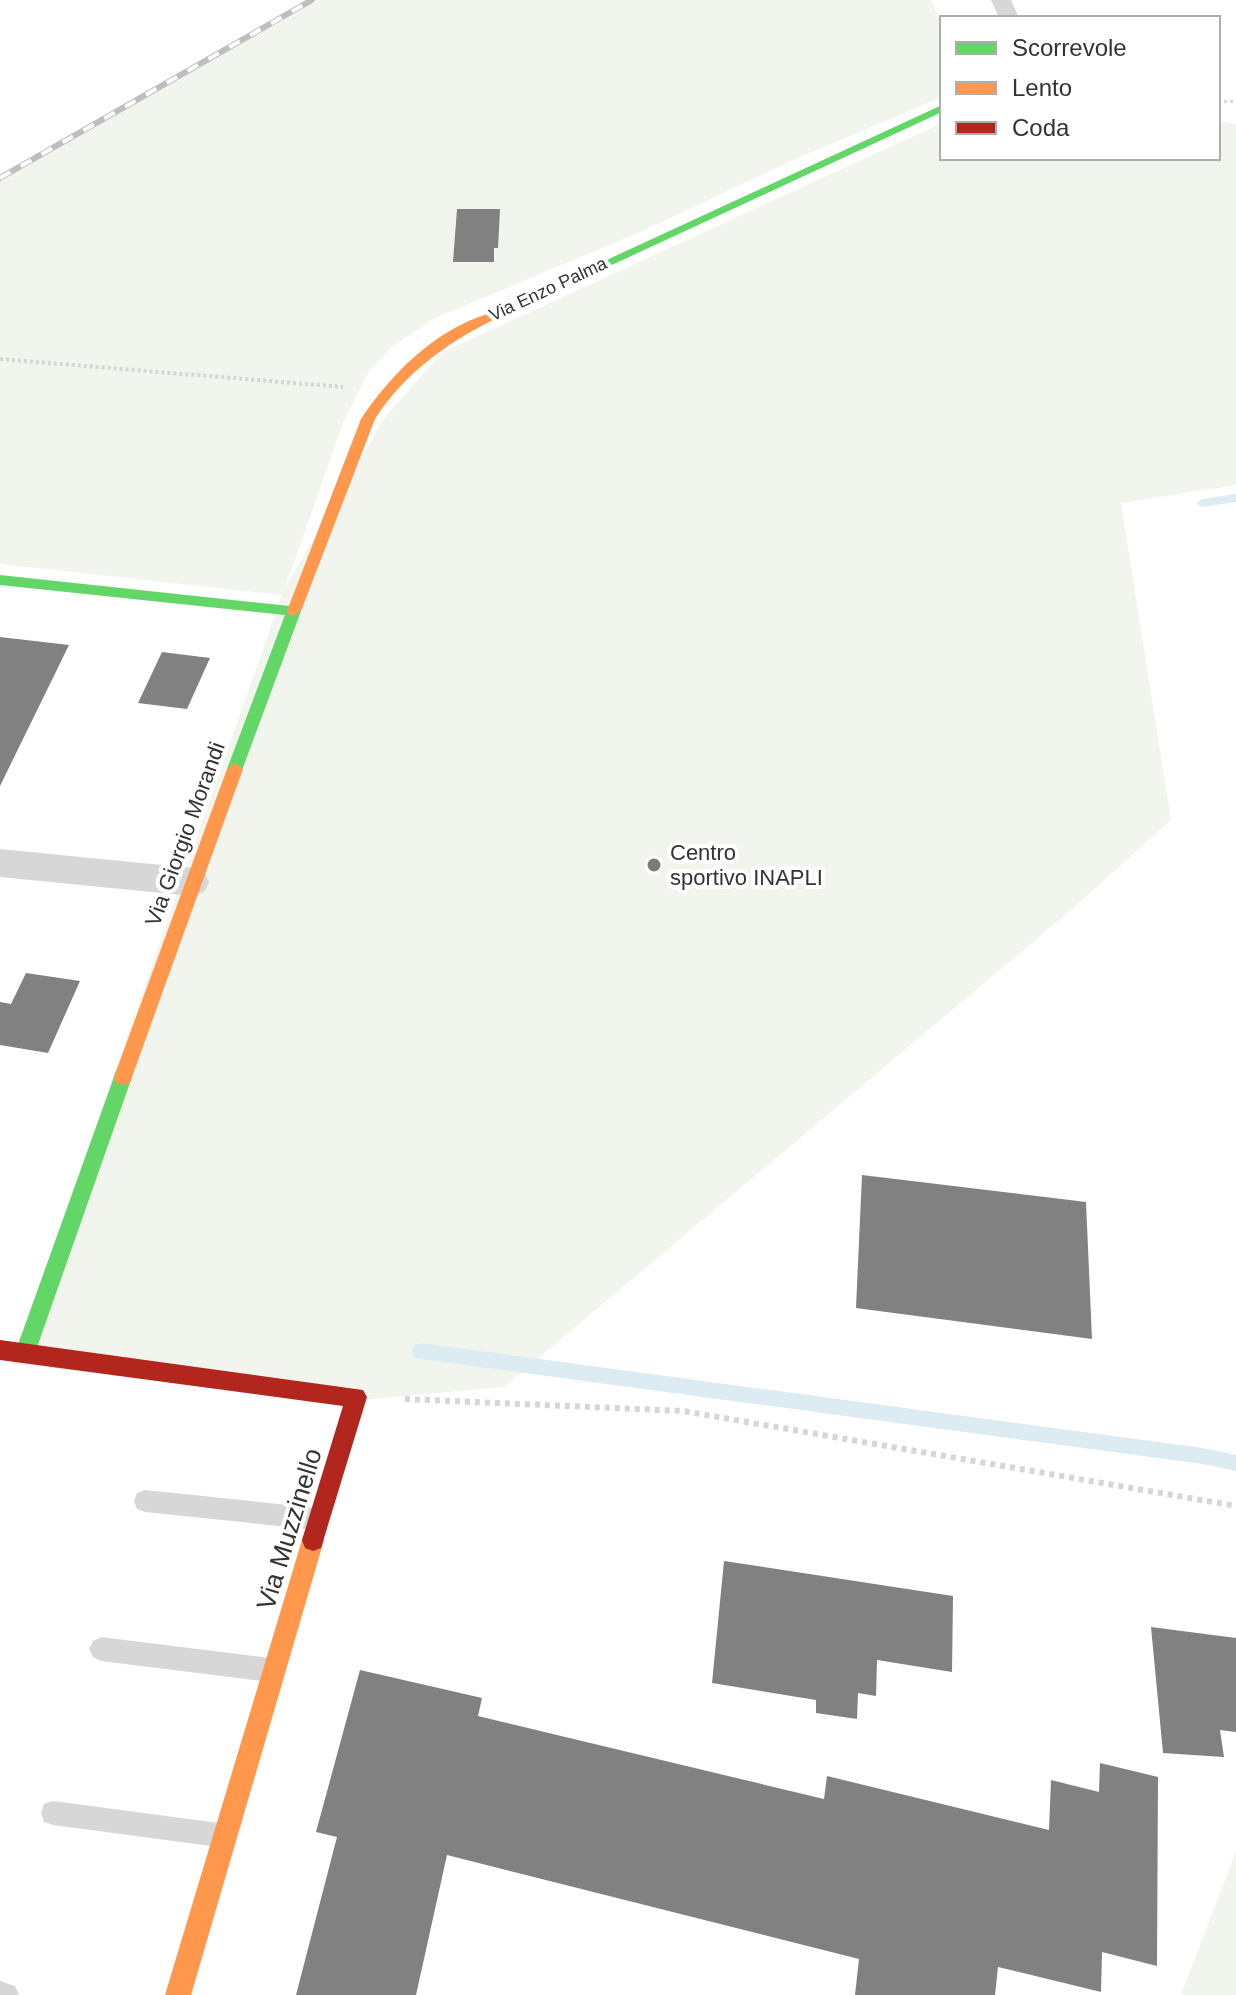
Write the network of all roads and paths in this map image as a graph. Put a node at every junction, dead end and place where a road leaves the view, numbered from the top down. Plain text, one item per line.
1 (940, 109) edge
2 (0, 580) edge
3 (294, 611) junction
4 (0, 863) edge
5 (192, 882) junction
6 (0, 1350) edge
7 (25, 1353) junction
8 (356, 1397) junction
9 (145, 1501) dead end
10 (1236, 1506) edge
11 (319, 1519) junction
12 (101, 1649) dead end
13 (274, 1671) junction
14 (53, 1813) dead end
15 (225, 1836) junction
16 (0, 1994) edge
17 (6, 1995) edge
18 (178, 1995) edge

1 - 3 street, Via Enzo Palma
2 - 3 street
3 - 5 street, Via Giorgio Morandi
4 - 5 street
5 - 7 street, Via Giorgio Morandi
6 - 7 street
7 - 8 street
8 - 10 path
8 - 11 street, Via Muzzinello
9 - 11 lane
11 - 13 street, Via Muzzinello
12 - 13 lane
13 - 15 street, Via Muzzinello
14 - 15 lane
15 - 18 street, Via Muzzinello
16 - 17 lane

